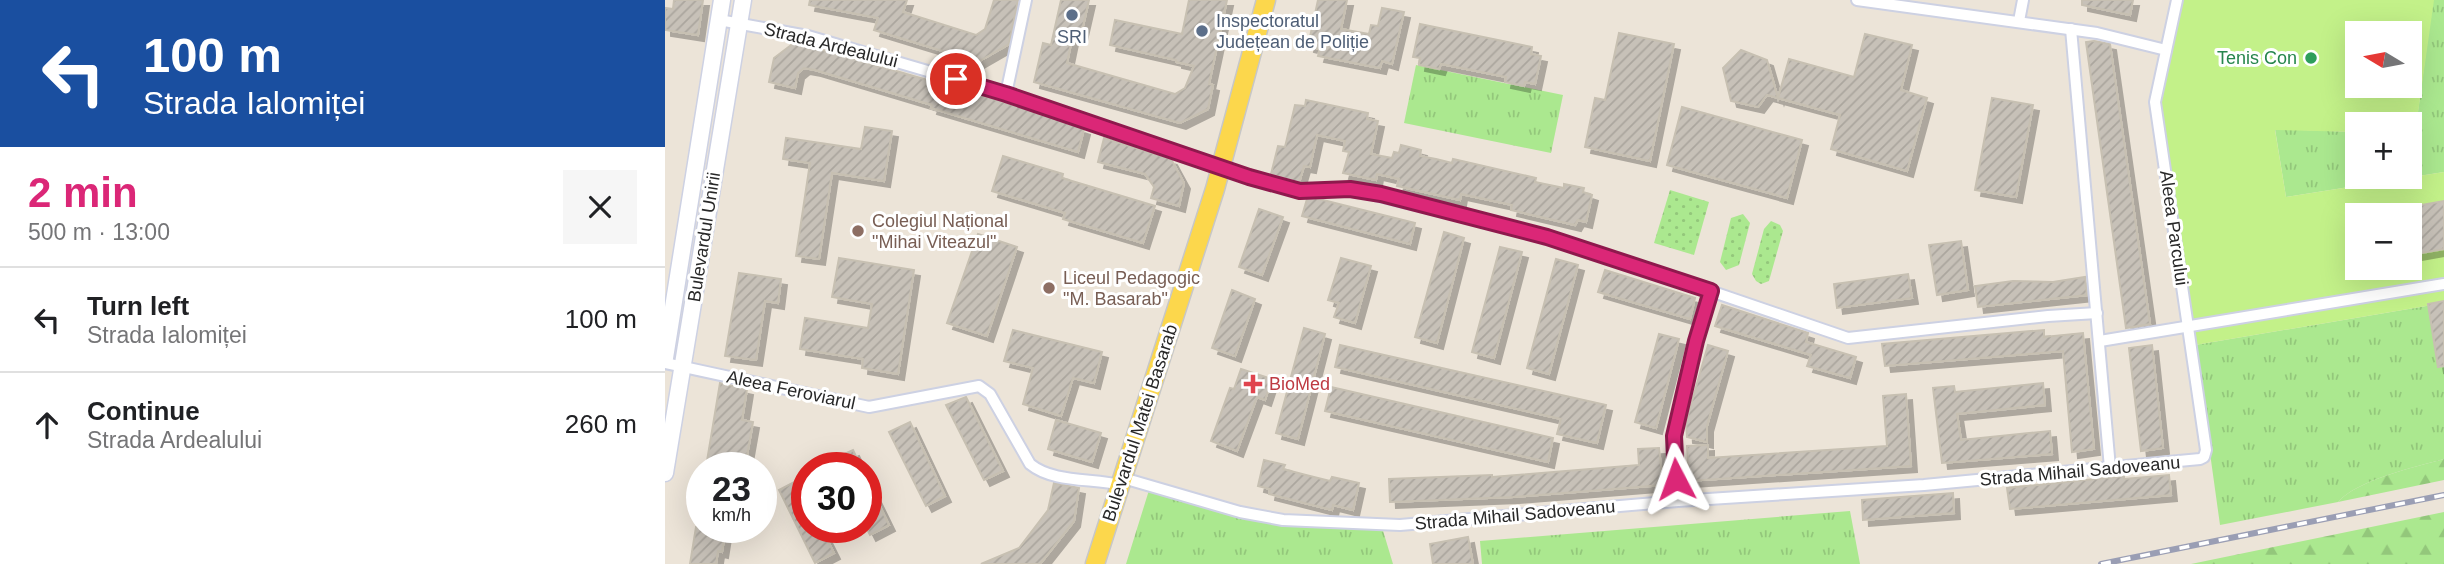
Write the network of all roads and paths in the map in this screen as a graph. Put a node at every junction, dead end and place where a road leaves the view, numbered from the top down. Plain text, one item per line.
1 (722, 0) edge
2 (743, 0) edge
3 (1026, 0) edge
4 (1266, 0) edge
5 (1857, 0) edge
6 (2023, 0) edge
7 (2177, 0) edge
8 (719, 20) junction
9 (2019, 21) junction
10 (739, 23) junction
11 (2071, 29) junction
12 (2166, 50) junction
13 (1006, 94) junction
14 (1221, 167) junction
15 (2444, 284) edge
16 (1711, 291) junction
17 (2097, 313) junction
18 (2189, 327) junction
19 (2100, 341) junction
20 (665, 361) edge
21 (683, 367) junction
22 (2204, 457) joint
23 (2110, 468) junction
24 (665, 473) edge
25 (1122, 481) junction
26 (1678, 501) junction
27 (1095, 564) edge

1 - 8 street, Bulevardul Unirii
2 - 10 street, Bulevardul Unirii
3 - 13 street
4 - 14 main road, Bulevardul Matei Basarab
5 - 9 street
6 - 9 street
7 - 12 street, Aleea Parcului
8 - 10 street, Strada Ardealului
8 - 20 street, Bulevardul Unirii
9 - 11 street
10 - 13 street, Strada Ardealului
10 - 21 street, Bulevardul Unirii
11 - 12 street
11 - 17 street
12 - 18 street, Aleea Parcului
13 - 14 street, Strada Ardealului
14 - 16 street, Strada Ardealului
14 - 25 main road, Bulevardul Matei Basarab
15 - 18 street
16 - 17 street, Strada Ardealului
16 - 26 street
17 - 19 street
18 - 19 street
18 - 22 street, Aleea Parcului
19 - 23 street
20 - 21 street, Aleea Feroviarul
21 - 24 street, Bulevardul Unirii
21 - 25 street, Aleea Feroviarul
22 - 23 street, Strada Mihail Sadoveanu
23 - 26 street, Strada Mihail Sadoveanu
25 - 26 street, Strada Mihail Sadoveanu
25 - 27 main road, Bulevardul Matei Basarab

